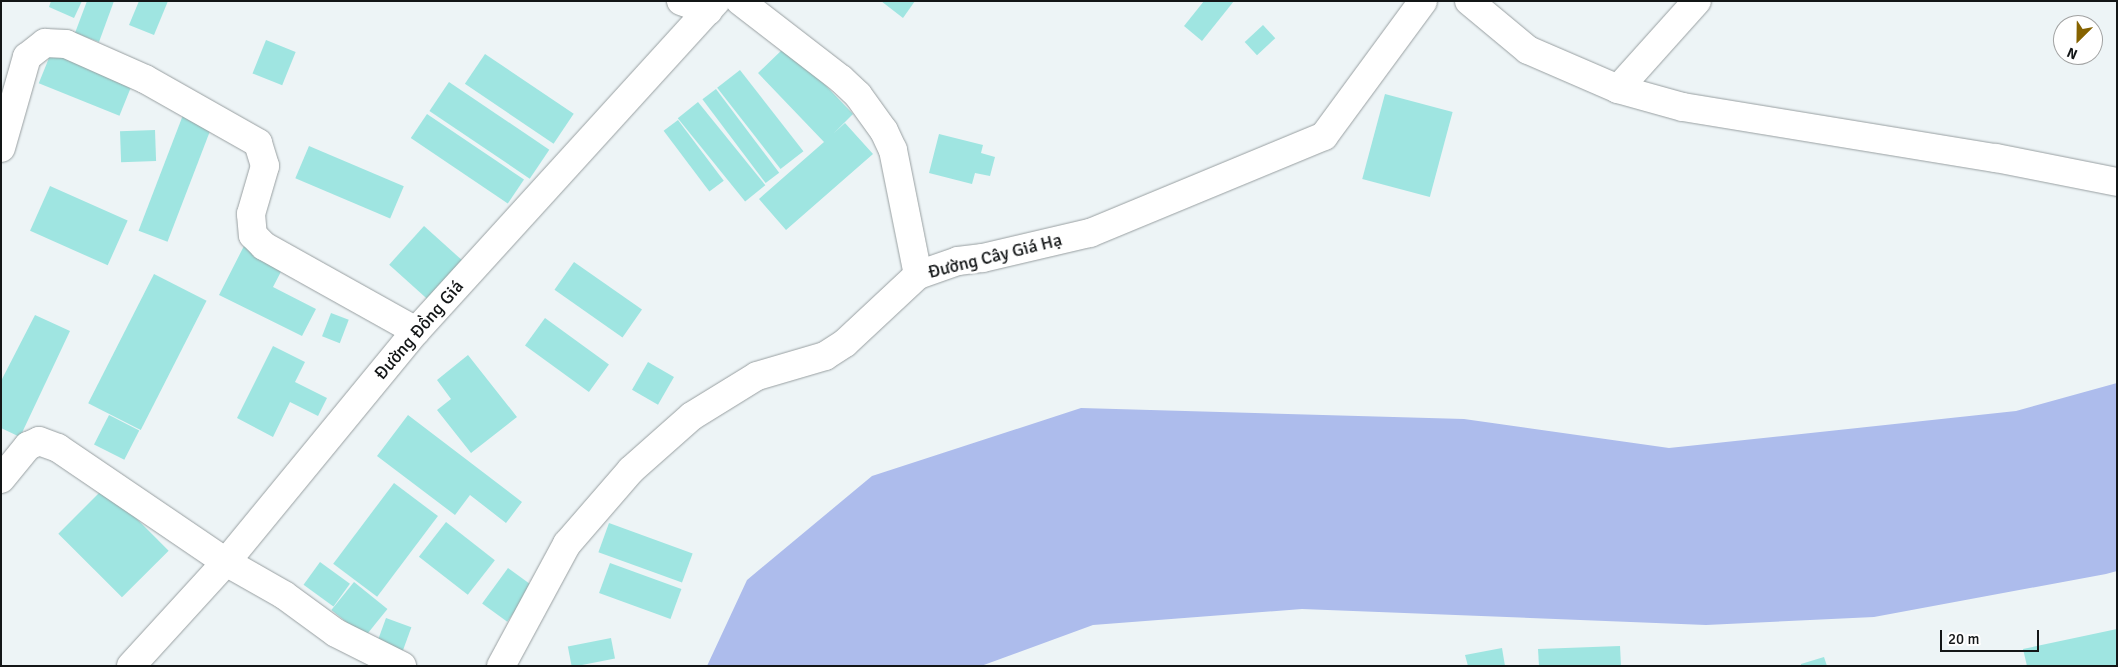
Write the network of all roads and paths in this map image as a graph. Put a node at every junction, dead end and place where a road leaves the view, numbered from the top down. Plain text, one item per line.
1 (681, 1) edge
2 (740, 1) edge
3 (1423, 1) edge
4 (1469, 1) edge
5 (1697, 1) edge
6 (712, 6) edge
7 (1618, 89) junction
8 (1, 148) edge
9 (2117, 182) edge
10 (918, 275) junction
11 (416, 331) junction
12 (1, 479) edge
13 (226, 562) junction
14 (131, 666) edge
15 (402, 666) edge
16 (501, 666) edge

1 - 6 street
2 - 10 street
3 - 10 street, Đường Cây Giá Hạ
4 - 7 street
5 - 7 street
6 - 11 street, Đường Đồng Giá
7 - 9 street
8 - 11 street
10 - 16 street, Đường Cây Giá Hạ
11 - 13 street, Đường Đồng Giá
12 - 13 street
13 - 14 street, Đường Đồng Giá
13 - 15 street

